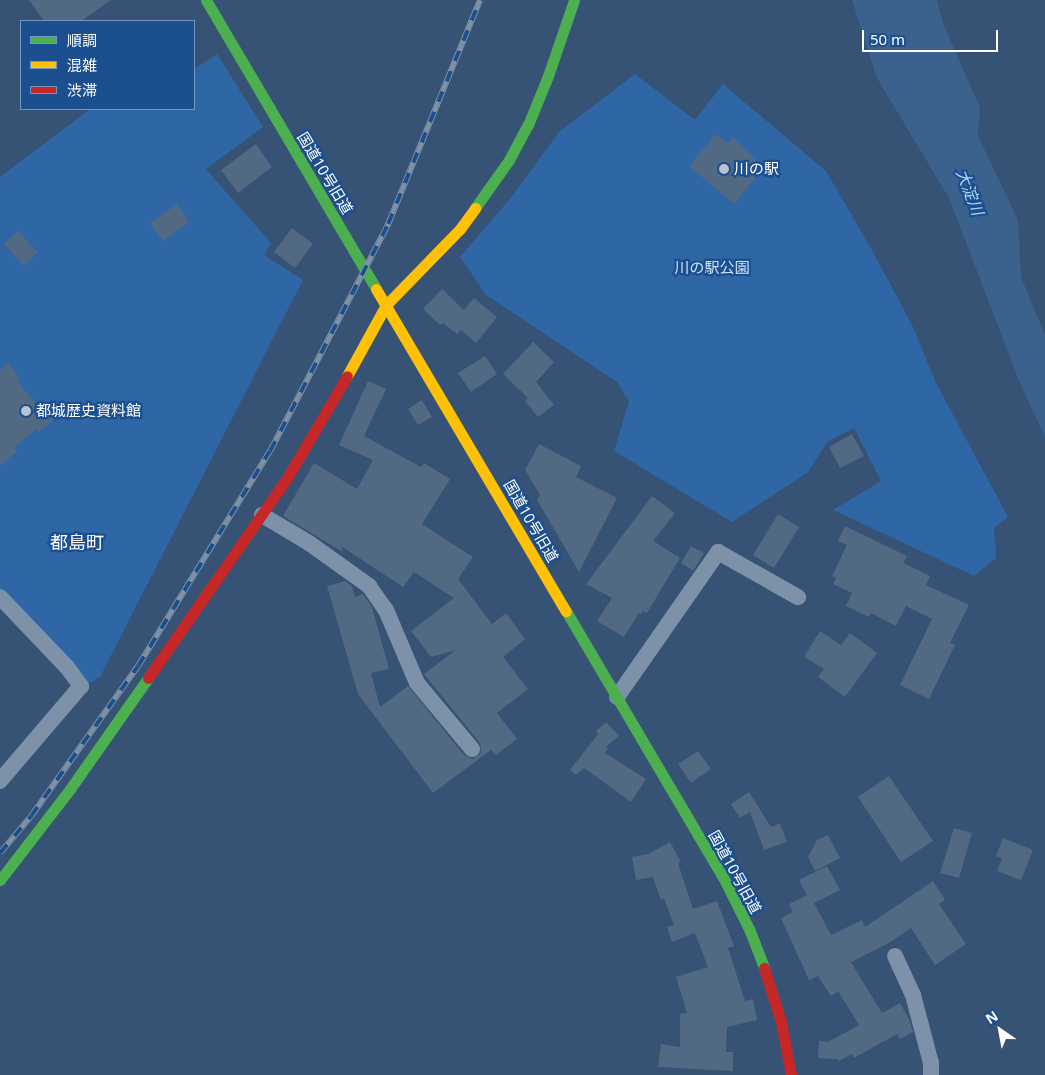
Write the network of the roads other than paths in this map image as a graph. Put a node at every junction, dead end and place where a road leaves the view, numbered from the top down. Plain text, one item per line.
1 (206, 0) edge
2 (574, 0) edge
3 (386, 305) junction
4 (262, 515) junction
5 (0, 597) edge
6 (798, 597) dead end
7 (616, 697) junction
8 (472, 749) dead end
9 (0, 782) edge
10 (0, 880) edge
11 (895, 956) dead end
12 (790, 1075) edge
13 (930, 1075) edge

1 - 3 street, 国道10号旧道
2 - 3 street
3 - 4 street
3 - 7 street, 国道10号旧道
4 - 8 street
4 - 10 street
5 - 9 street
6 - 7 street
7 - 12 street, 国道10号旧道
11 - 13 street

